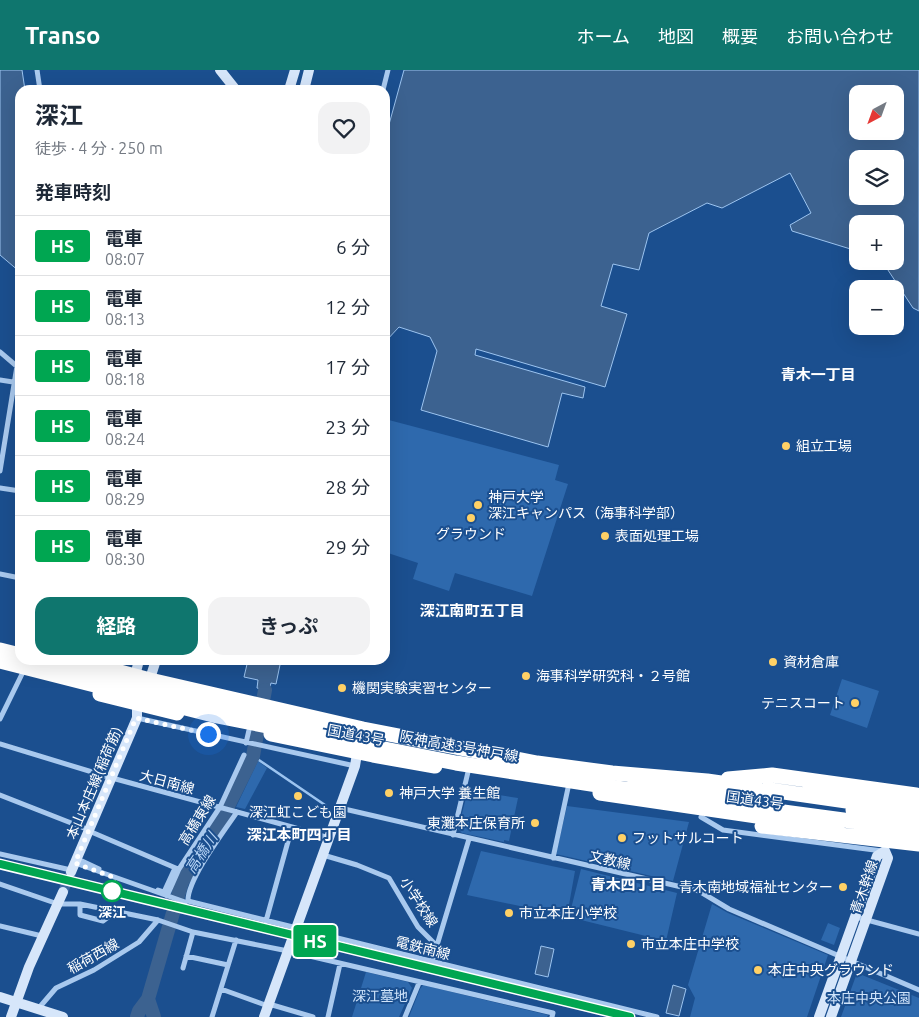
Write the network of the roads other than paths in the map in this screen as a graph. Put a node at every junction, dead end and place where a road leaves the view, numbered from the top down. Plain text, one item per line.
1 (37, 70) edge
2 (220, 70) edge
3 (295, 70) edge
4 (309, 70) edge
5 (388, 70) edge
6 (39, 85) edge
7 (232, 85) edge
8 (290, 85) edge
9 (305, 85) edge
10 (384, 85) edge
11 (0, 352) edge
12 (15, 365) edge
13 (15, 376) edge
14 (0, 380) edge
15 (13, 382) junction
16 (0, 424) edge
17 (7, 424) junction
18 (0, 470) edge
19 (0, 488) edge
20 (15, 490) edge
21 (0, 574) edge
22 (15, 577) edge
23 (0, 641) edge
24 (15, 645) edge
25 (0, 650) edge
26 (15, 654) edge
27 (0, 661) edge
28 (15, 665) edge
29 (16, 665) edge
30 (58, 665) edge
31 (94, 665) edge
32 (138, 665) edge
33 (154, 665) edge
34 (0, 666) edge
35 (23, 672) junction
36 (135, 676) junction
37 (150, 680) junction
38 (137, 711) junction
39 (0, 719) edge
40 (363, 729) junction
41 (0, 744) edge
42 (244, 755) dead end
43 (356, 759) junction
44 (468, 772) junction
45 (112, 778) junction
46 (707, 782) junction
47 (568, 788) junction
48 (0, 795) edge
49 (918, 797) edge
50 (678, 805) junction
51 (221, 807) junction
52 (340, 808) junction
53 (912, 810) edge
54 (236, 812) junction
55 (701, 817) junction
56 (919, 819) edge
57 (292, 827) junction
58 (919, 830) edge
59 (89, 831) junction
60 (453, 835) junction
61 (891, 835) junction
62 (329, 838) junction
63 (919, 838) edge
64 (469, 839) junction
65 (919, 844) edge
66 (886, 851) junction
67 (0, 854) edge
68 (323, 855) junction
69 (553, 858) junction
70 (75, 866) junction
71 (177, 869) junction
72 (0, 884) edge
73 (63, 892) tunnel mouth
74 (169, 896) junction
75 (187, 901) junction
76 (58, 904) junction
77 (80, 904) junction
78 (115, 912) junction
79 (856, 917) junction
80 (158, 920) junction
81 (266, 920) junction
82 (867, 920) junction
83 (0, 926) edge
84 (297, 928) junction
85 (192, 932) junction
86 (919, 934) edge
87 (42, 936) junction
88 (236, 940) junction
89 (437, 946) junction
90 (288, 951) junction
91 (186, 956) junction
92 (841, 956) junction
93 (852, 961) junction
94 (432, 962) junction
95 (340, 964) junction
96 (228, 965) junction
97 (183, 968) dead end
98 (419, 983) junction
99 (221, 989) junction
100 (919, 990) edge
101 (0, 998) edge
102 (16, 1003) junction
103 (269, 1005) junction
104 (38, 1009) junction
105 (552, 1015) edge
106 (11, 1017) edge
107 (63, 1017) edge
108 (212, 1017) edge
109 (264, 1017) edge
110 (312, 1017) edge
111 (328, 1017) edge
112 (405, 1017) edge
113 (657, 1017) edge
114 (819, 1017) edge
115 (831, 1017) edge

1 - 6 street
2 - 7 street
3 - 8 street
4 - 9 street
5 - 10 street
11 - 12 street
13 - 15 street
14 - 15 street
15 - 17 street
16 - 17 street
17 - 18 street
19 - 20 street
21 - 22 street
23 - 24 highway
25 - 26 highway
27 - 28 highway, 阪神高速3号神戸線, bridge
29 - 58 highway, 阪神高速3号神戸線, bridge
30 - 56 highway, 阪神高速3号神戸線, bridge
31 - 36 highway, 国道43号
32 - 36 street
33 - 37 street, 本山本庄線(稲荷筋)
34 - 35 highway, 国道43号
35 - 38 highway, 国道43号
35 - 39 street
36 - 37 highway, 国道43号
36 - 38 street
37 - 38 street, 本山本庄線(稲荷筋)
37 - 40 highway, 国道43号
38 - 43 highway, 国道43号
38 - 45 street, 本山本庄線(稲荷筋)
40 - 43 street
40 - 46 highway, 国道43号
41 - 45 street, 大日南線
42 - 51 street, 高橋東線
43 - 44 highway, 国道43号
43 - 52 street
44 - 47 highway, 国道43号
44 - 60 street
45 - 51 street, 大日南線
45 - 59 street, 本山本庄線(稲荷筋)
46 - 49 highway, bridge
46 - 49 highway
46 - 53 highway, 国道43号
47 - 50 highway, 国道43号
47 - 69 street
48 - 59 street
49 - 53 street
50 - 55 highway
50 - 61 highway, 国道43号
51 - 54 street, 大日南線
51 - 71 street, 高橋東線
52 - 60 street, 文教線
52 - 62 street
53 - 61 street
54 - 57 street, 大日南線
54 - 75 street
55 - 65 highway, bridge
55 - 66 street
57 - 62 street, 大日南線
57 - 81 street
59 - 70 street, 本山本庄線(稲荷筋)
59 - 71 street
60 - 64 street, 文教線
61 - 63 highway, 国道43号
61 - 66 street
62 - 68 street
64 - 69 street, 文教線
64 - 89 street
66 - 79 street, 青木幹線
66 - 82 street, 青木幹線
67 - 70 street
68 - 84 street
68 - 89 street, 小学校線
69 - 92 street, 文教線
70 - 71 street
70 - 74 street
71 - 74 street, 高橋東線
72 - 76 street
73 - 76 street
74 - 75 street, 電鉄南線
75 - 81 street, 電鉄南線
76 - 77 street
76 - 87 street
77 - 78 street
77 - 78 street
78 - 80 street
79 - 82 street
79 - 92 street, 青木幹線
80 - 85 street
80 - 104 street, 稲荷西線
81 - 84 street, 電鉄南線
82 - 86 street
82 - 93 street, 青木幹線
83 - 87 street
84 - 90 street
84 - 94 street, 電鉄南線
85 - 88 street
85 - 91 street
87 - 102 street
88 - 90 street
88 - 96 street
89 - 94 street
90 - 95 street
90 - 103 street
91 - 96 street
91 - 97 street
92 - 93 street, 文教線
92 - 114 street, 青木幹線
93 - 100 street, 文教線
93 - 115 street, 青木幹線
94 - 113 street, 電鉄南線
95 - 98 street
95 - 111 street
96 - 99 street
98 - 105 street
98 - 112 street
99 - 103 street
99 - 108 street
101 - 102 street
102 - 104 street
102 - 106 street
103 - 109 street
103 - 110 street
104 - 107 street

